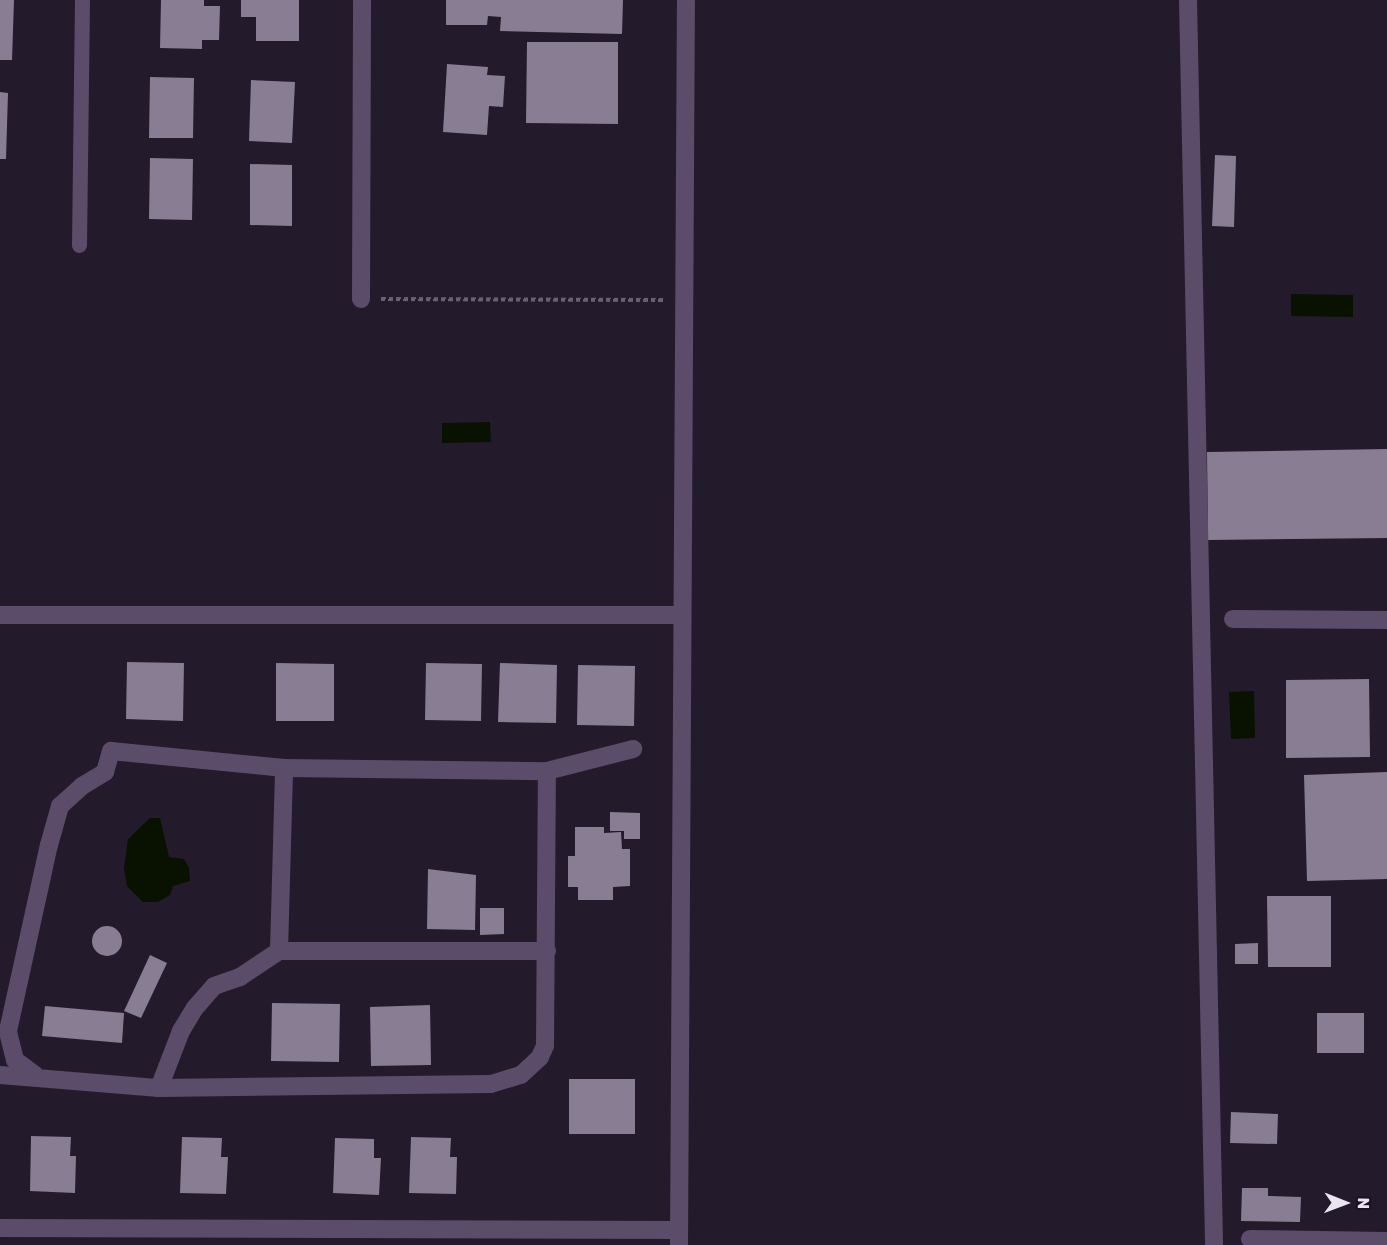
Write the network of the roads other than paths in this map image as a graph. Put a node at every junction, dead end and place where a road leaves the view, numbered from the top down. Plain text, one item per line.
1 (82, 0) edge
2 (362, 0) edge
3 (687, 0) edge
4 (1188, 0) edge
5 (79, 245) dead end
6 (361, 299) road end
7 (0, 615) edge
8 (682, 615) junction
9 (1233, 619) dead end
10 (1387, 620) edge
11 (633, 749) dead end
12 (284, 768) junction
13 (547, 771) junction
14 (279, 951) junction
15 (548, 951) junction
16 (0, 1075) edge
17 (35, 1075) junction
18 (159, 1088) junction
19 (0, 1228) edge
20 (397, 1236) edge
21 (679, 1237) edge
22 (1250, 1239) dead end
23 (1387, 1241) edge
24 (1214, 1245) edge

1 - 5 lane
2 - 6 street
3 - 8 street
4 - 24 street
7 - 8 street
8 - 21 street
9 - 10 street
11 - 13 street
12 - 13 street
12 - 14 street
12 - 17 street
13 - 15 street
14 - 15 street
14 - 18 street
15 - 18 street
16 - 17 street
17 - 18 street
19 - 20 street
20 - 21 street
22 - 23 street

